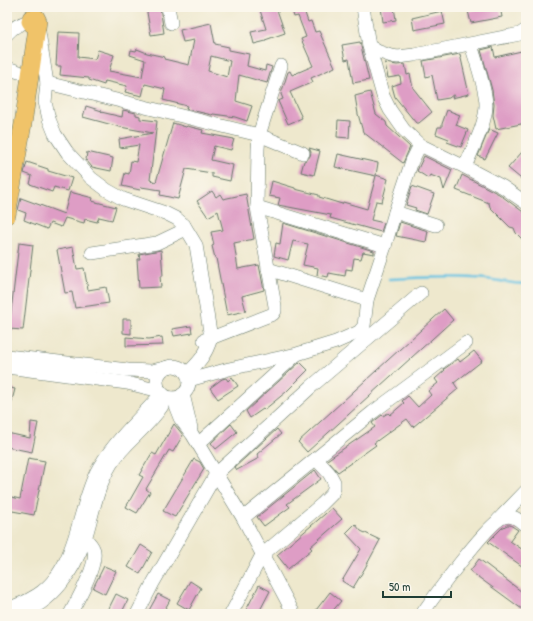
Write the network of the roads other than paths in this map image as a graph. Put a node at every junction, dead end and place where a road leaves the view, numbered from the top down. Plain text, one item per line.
1 (168, 7) edge
2 (363, 7) edge
3 (35, 18) edge
4 (171, 24) dead end
5 (526, 30) edge
6 (7, 34) edge
7 (471, 45) junction
8 (369, 46) junction
9 (281, 66) dead end
10 (13, 70) edge
11 (47, 83) junction
12 (259, 135) junction
13 (420, 145) junction
14 (7, 150) edge
15 (303, 153) dead end
16 (465, 167) junction
17 (526, 203) edge
18 (257, 207) junction
19 (395, 212) junction
20 (7, 215) edge
21 (436, 225) dead end
22 (187, 229) junction
23 (385, 246) junction
24 (92, 252) dead end
25 (268, 269) junction
26 (420, 293) dead end
27 (367, 300) junction
28 (367, 331) junction
29 (207, 343) junction
30 (466, 343) dead end
31 (297, 354) junction
32 (7, 356) edge
33 (169, 366) junction
34 (7, 367) edge
35 (188, 377) junction
36 (169, 395) junction
37 (195, 438) junction
38 (316, 459) junction
39 (216, 474) junction
40 (526, 491) edge
41 (243, 518) junction
42 (498, 520) junction
43 (526, 526) edge
44 (80, 536) junction
45 (262, 555) junction
46 (7, 609) edge
47 (19, 614) edge
48 (70, 614) edge
49 (136, 614) edge
50 (231, 614) edge
51 (294, 614) edge
52 (422, 614) edge

1 - 4 street
2 - 8 street
3 - 6 street
3 - 10 main road
3 - 11 street
3 - 20 main road
5 - 7 street
7 - 8 street
7 - 16 street
8 - 13 street
9 - 12 street
10 - 14 main road
11 - 12 street
11 - 22 street
12 - 15 street
12 - 18 street
13 - 16 street
13 - 19 street
16 - 17 street
18 - 23 street
18 - 25 street
19 - 21 street
19 - 23 street
22 - 24 street
22 - 29 street
23 - 27 street
25 - 27 street
25 - 29 street
26 - 28 street
27 - 28 street
28 - 31 street
28 - 39 street
29 - 35 street
30 - 38 street
31 - 35 street
31 - 37 street
32 - 33 street
33 - 35 street
33 - 36 street
34 - 36 street
35 - 36 street
36 - 37 street
36 - 44 street
37 - 39 street
38 - 41 street
38 - 45 street
39 - 41 street
39 - 49 street
40 - 42 street
41 - 45 street
42 - 43 street
42 - 52 street
44 - 46 street
44 - 47 street
44 - 48 street
45 - 50 street
45 - 51 street

